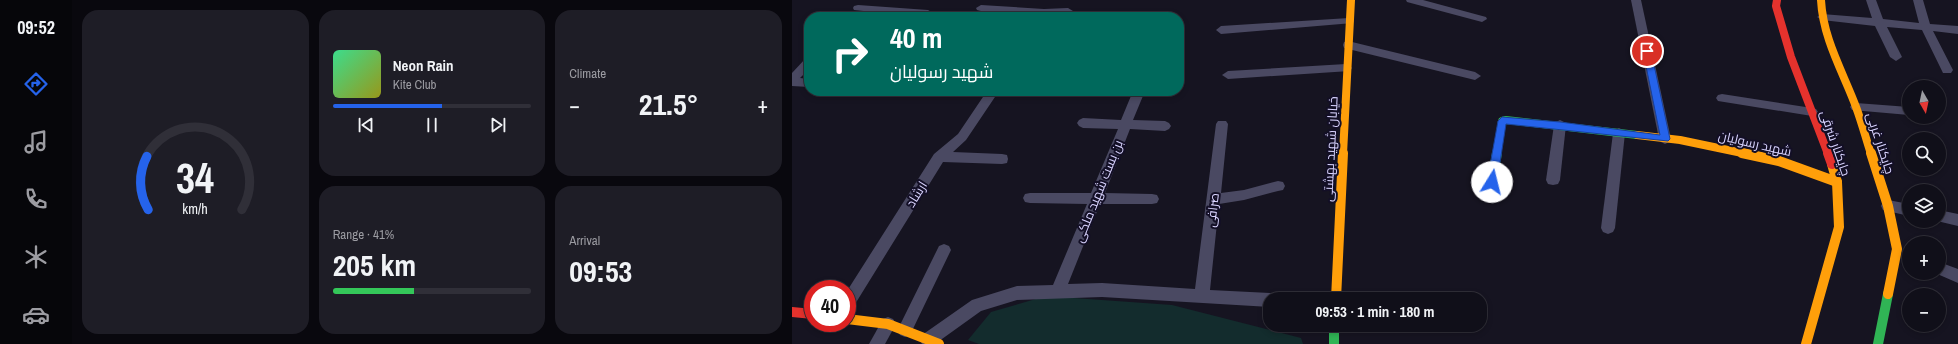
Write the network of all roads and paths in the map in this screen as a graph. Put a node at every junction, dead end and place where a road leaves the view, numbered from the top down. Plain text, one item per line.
1 (866, 0) edge
2 (1074, 0) edge
3 (1351, 0) edge
4 (1411, 0) edge
5 (1636, 0) edge
6 (1777, 0) edge
7 (1821, 0) edge
8 (1871, 0) edge
9 (1918, 0) edge
10 (858, 8) junction
11 (981, 8) dead end
12 (854, 12) edge
13 (914, 12) edge
14 (1016, 12) edge
15 (1068, 12) edge
16 (1822, 17) junction
17 (1482, 19) dead end
18 (1349, 21) junction
19 (1879, 22) junction
20 (1926, 27) junction
21 (1221, 30) dead end
22 (1958, 30) edge
23 (1348, 45) junction
24 (1896, 57) dead end
25 (804, 68) edge
26 (1346, 68) junction
27 (1947, 70) dead end
28 (1228, 75) dead end
29 (1475, 76) dead end
30 (792, 81) edge
31 (804, 82) edge
32 (990, 96) edge
33 (1137, 96) edge
34 (1722, 98) dead end
35 (1856, 107) junction
36 (1902, 110) edge
37 (1812, 112) junction
38 (1083, 124) dead end
39 (1222, 124) dead end
40 (1125, 125) junction
41 (1560, 125) junction
42 (1165, 126) dead end
43 (1619, 133) junction
44 (1665, 139) junction
45 (939, 156) junction
46 (1002, 159) dead end
47 (1553, 180) dead end
48 (1492, 182) dead end
49 (1837, 182) junction
50 (1278, 186) dead end
51 (1030, 198) dead end
52 (1096, 198) junction
53 (1152, 199) dead end
54 (1213, 199) junction
55 (1888, 206) junction
56 (1902, 209) edge
57 (1946, 217) edge
58 (1958, 220) edge
59 (1608, 228) dead end
60 (1902, 249) edge
61 (944, 250) dead end
62 (1902, 256) edge
63 (1946, 271) edge
64 (1958, 276) edge
65 (856, 290) edge
66 (1058, 292) junction
67 (1336, 292) edge
68 (1202, 295) junction
69 (1263, 299) edge
70 (792, 312) edge
71 (804, 313) edge
72 (856, 320) edge
73 (888, 324) junction
74 (905, 330) junction
75 (1334, 332) edge
76 (934, 342) edge
77 (877, 344) edge
78 (1334, 344) edge
79 (1806, 344) edge
80 (1878, 344) edge

1 - 10 street
2 - 15 street
3 - 18 main road, خیابان شهید بهشتی
4 - 17 street
5 - 44 street
6 - 37 main road, چایکنار شرقی
7 - 16 main road, چایکنار غربی
8 - 19 street
9 - 20 street
10 - 12 street
10 - 13 street
11 - 14 street
16 - 19 street
16 - 35 main road, چایکنار غربی
18 - 21 street
18 - 23 main road, خیابان شهید بهشتی
19 - 20 street
19 - 24 street
20 - 22 street
20 - 27 street
23 - 26 main road, خیابان شهید بهشتی
23 - 29 street
25 - 30 street
26 - 28 street
26 - 67 main road, خیابان شهید بهشتی
30 - 31 street
32 - 45 street, ارشاد
33 - 40 street, بن بست شهید ملکی
34 - 37 street
35 - 36 street
35 - 55 main road, چایکنار غربی
37 - 49 main road, چایکنار شرقی
38 - 40 street
39 - 54 street, صرافی
40 - 42 street
40 - 52 street, بن بست شهید ملکی
41 - 43 main road, شهید رسولیان
41 - 47 street
41 - 48 main road, شهید رسولیان
43 - 44 main road, شهید رسولیان
43 - 59 street
44 - 49 main road, شهید رسولیان
45 - 46 street
45 - 65 street, ارشاد
49 - 79 main road, چایکنار شرقی
50 - 54 street
51 - 52 street
52 - 53 street
52 - 66 street, بن بست شهید ملکی
54 - 68 street, صرافی
55 - 56 street
55 - 60 main road, چایکنار غربی
57 - 58 street
61 - 74 street
62 - 80 main road, چایکنار غربی
63 - 64 street
66 - 68 street
66 - 76 street
68 - 69 street
70 - 71 main road
72 - 73 main road
73 - 74 main road
73 - 77 street
74 - 76 main road
75 - 78 main road

